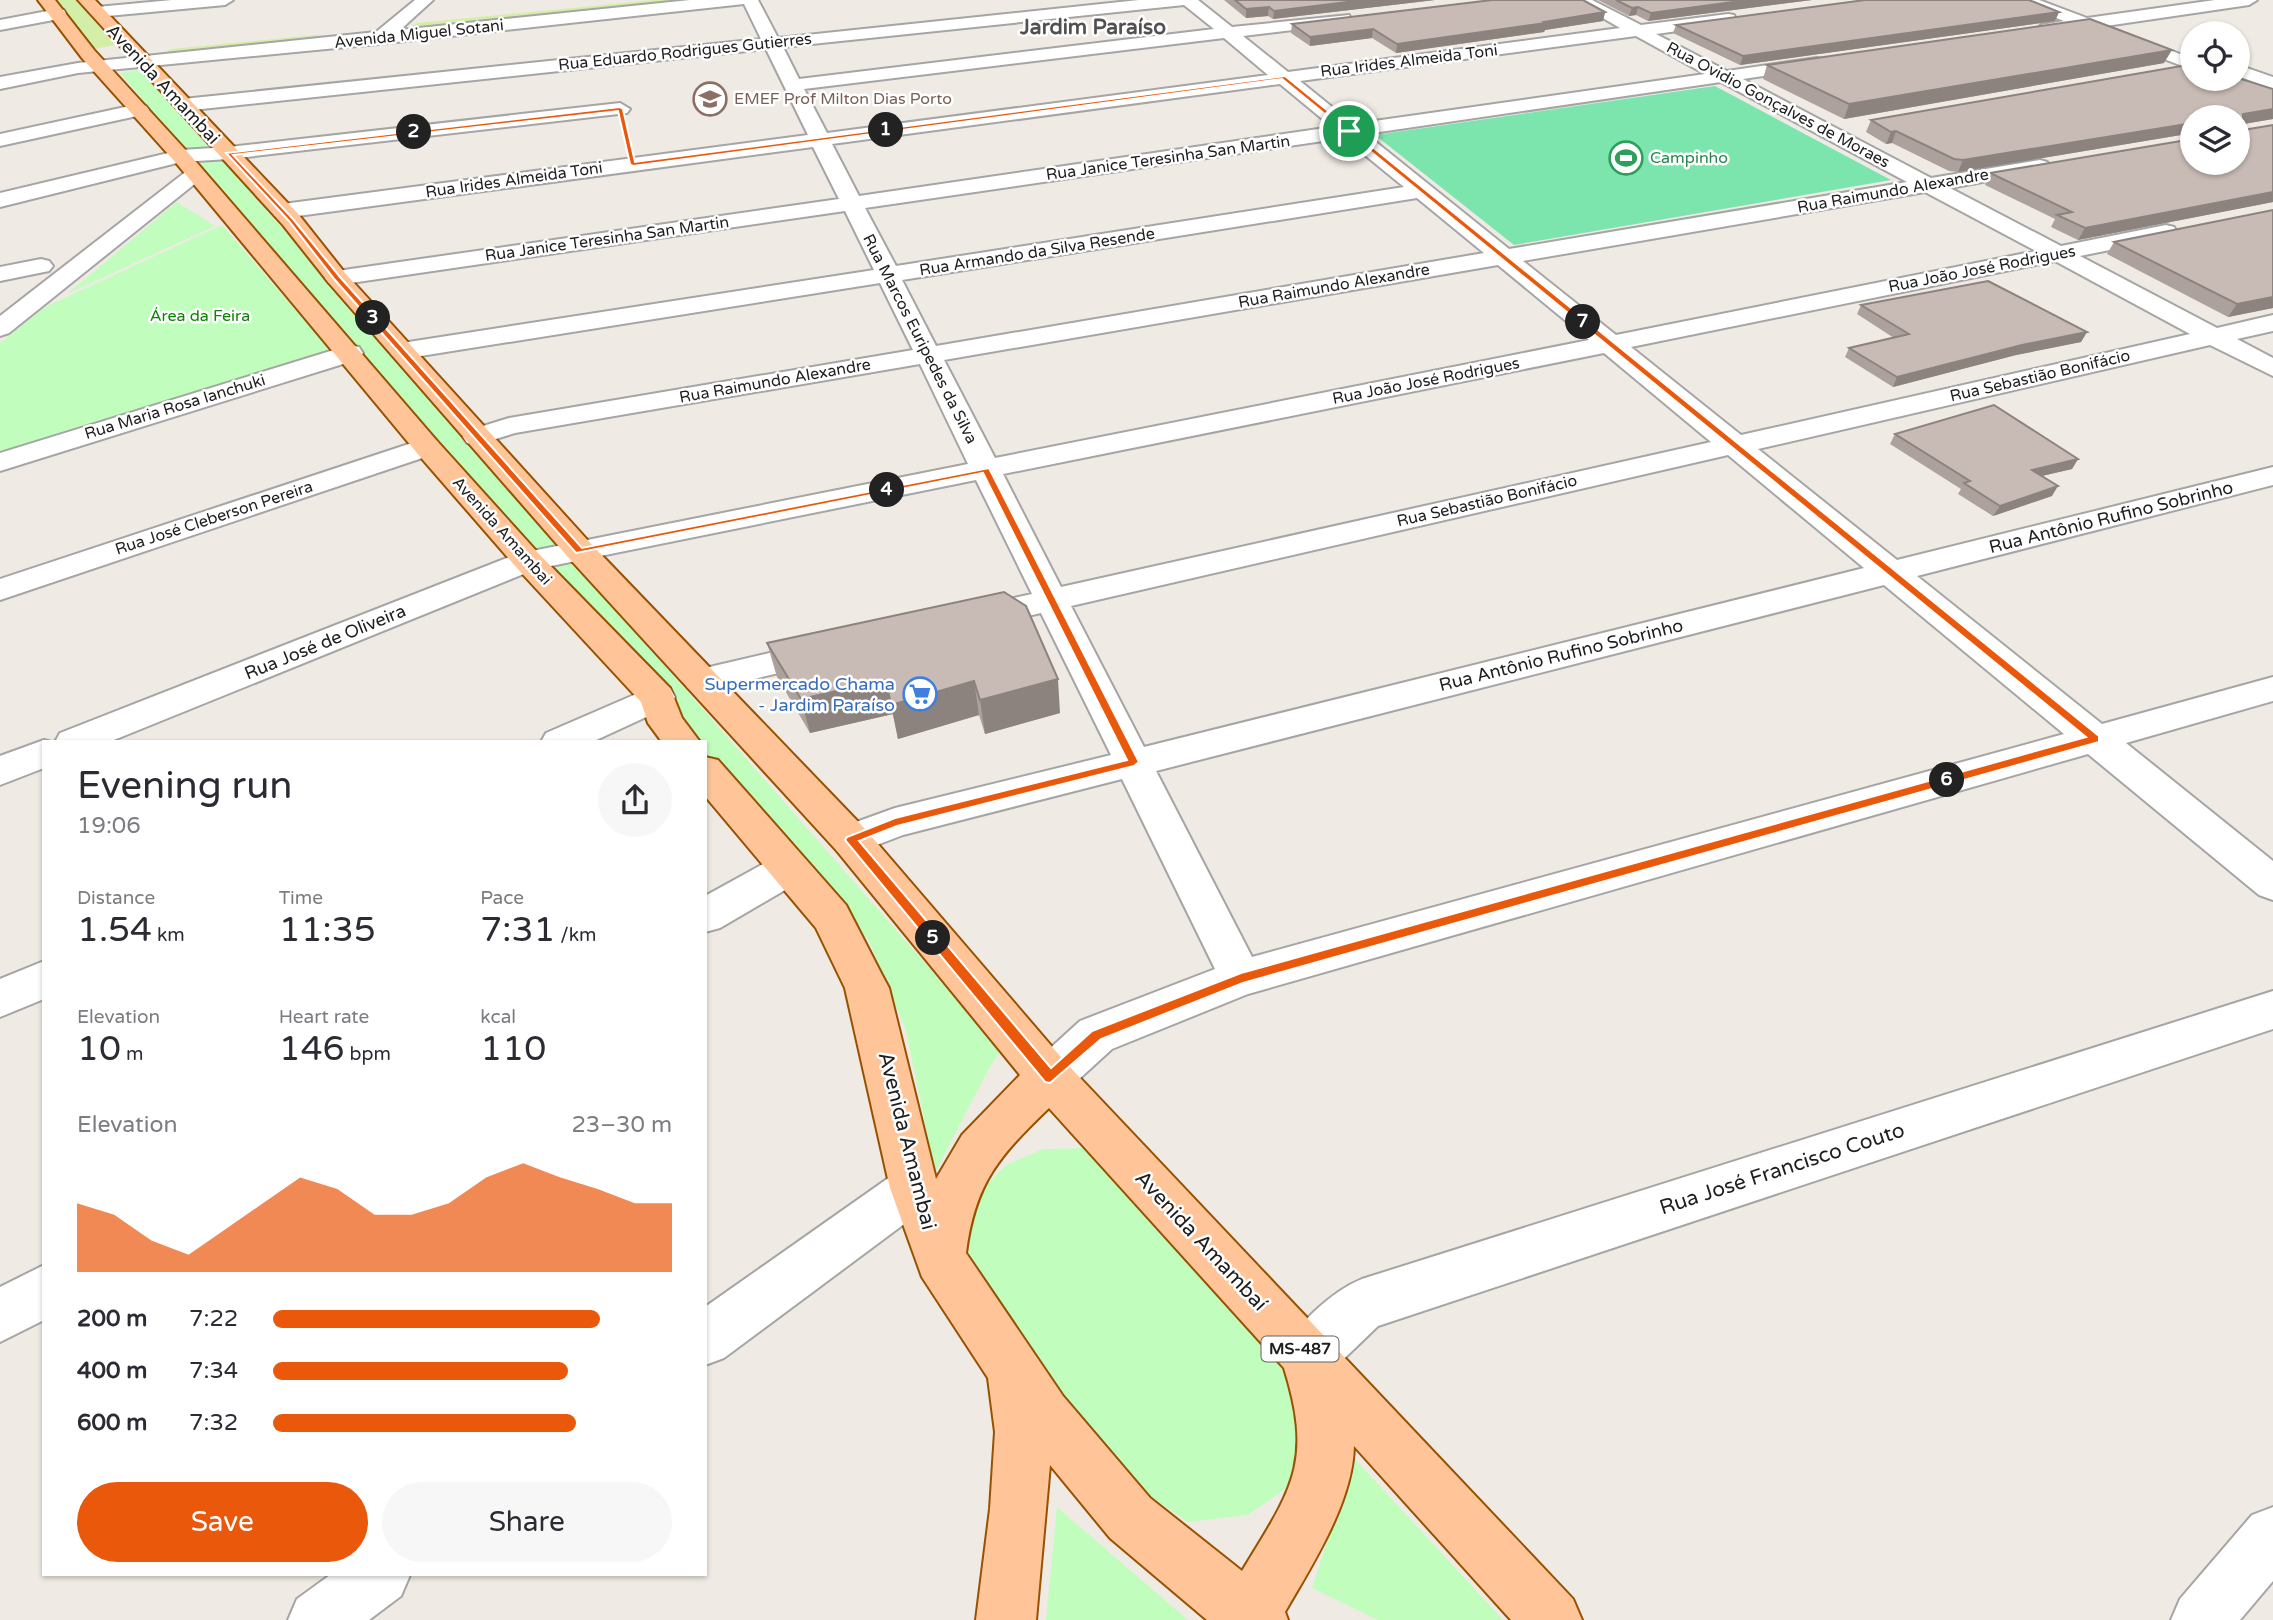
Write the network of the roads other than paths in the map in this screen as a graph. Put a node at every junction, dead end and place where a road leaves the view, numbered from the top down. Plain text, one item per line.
1 (226, 0) edge
2 (425, 0) edge
3 (635, 0) edge
4 (738, 0) edge
5 (750, 0) edge
6 (1187, 0) edge
7 (1580, 0) edge
8 (2024, 0) edge
9 (2052, 0) edge
10 (2249, 0) edge
11 (91, 6) edge
12 (52, 7) edge
13 (1363, 16) edge
14 (1748, 16) edge
15 (2108, 21) junction
16 (2085, 23) junction
17 (0, 25) edge
18 (355, 25) junction
19 (396, 25) junction
20 (1639, 31) junction
21 (2032, 31) edge
22 (1228, 33) junction
23 (380, 38) junction
24 (772, 43) junction
25 (2180, 48) edge
26 (138, 56) junction
27 (326, 57) junction
28 (94, 60) junction
29 (610, 60) junction
30 (1832, 61) edge
31 (2180, 61) edge
32 (2250, 67) edge
33 (2180, 68) edge
34 (0, 72) edge
35 (2155, 73) edge
36 (1725, 77) junction
37 (1283, 78) junction
38 (0, 83) edge
39 (2273, 83) edge
40 (793, 85) junction
41 (2250, 86) edge
42 (2273, 94) edge
43 (280, 95) junction
44 (184, 105) junction
45 (620, 109) junction
46 (139, 110) junction
47 (1853, 125) edge
48 (1825, 130) junction
49 (1349, 131) junction
50 (820, 139) junction
51 (0, 140) edge
52 (229, 153) junction
53 (2061, 163) edge
54 (633, 164) junction
55 (186, 169) junction
56 (1929, 185) junction
57 (1423, 191) junction
58 (0, 200) edge
59 (853, 204) junction
60 (283, 211) junction
61 (94, 227) dead end
62 (2192, 227) edge
63 (62, 250) dead end
64 (2057, 254) junction
65 (1504, 257) junction
66 (41, 265) junction
67 (0, 274) edge
68 (888, 275) junction
69 (337, 278) junction
70 (0, 296) edge
71 (2273, 323) edge
72 (0, 328) edge
73 (2213, 336) junction
74 (1610, 344) junction
75 (402, 351) junction
76 (350, 353) junction
77 (929, 355) junction
78 (2273, 368) edge
79 (477, 437) junction
80 (1734, 445) junction
81 (427, 447) junction
82 (0, 461) edge
83 (986, 470) junction
84 (2273, 476) edge
85 (580, 551) junction
86 (528, 561) junction
87 (1890, 572) junction
88 (0, 590) edge
89 (1052, 600) junction
90 (945, 624) edge
91 (852, 645) edge
92 (700, 680) junction
93 (2273, 689) edge
94 (657, 696) junction
95 (2095, 739) junction
96 (78, 740) edge
97 (563, 740) edge
98 (680, 740) edge
99 (42, 755) edge
100 (1134, 762) junction
101 (0, 771) edge
102 (707, 772) edge
103 (851, 840) junction
104 (788, 869) junction
105 (2273, 884) edge
106 (707, 915) edge
107 (1241, 978) junction
108 (42, 980) edge
109 (0, 999) edge
110 (2273, 1010) edge
111 (1050, 1077) junction
112 (914, 1188) junction
113 (940, 1259) junction
114 (42, 1292) edge
115 (0, 1316) edge
116 (707, 1338) edge
117 (1307, 1357) junction
118 (1012, 1367) junction
119 (2273, 1536) edge
120 (379, 1576) edge
121 (1252, 1619) edge
122 (318, 1620) edge
123 (1006, 1620) edge
124 (1552, 1620) edge
125 (2201, 1620) edge

1 - 11 street
2 - 19 street
3 - 19 street, Avenida Miguel Sotani
4 - 23 street, Avenida Miguel Sotani
5 - 24 street, Rua Marcos Euripedes da Silva
6 - 22 street
6 - 24 street, Rua Eduardo Rodrigues Gutierres
7 - 20 street, Rua Ovidio Gonçalves de Moraes
8 - 16 street
9 - 15 street
10 - 15 street
11 - 26 main road, Avenida Amambai / MS-487
12 - 17 street
12 - 28 main road, Avenida Amambai
13 - 22 street
14 - 20 street, Rua Irides Almeida Toni
15 - 16 street
15 - 25 street
16 - 21 street
16 - 31 street
18 - 19 street, Avenida Miguel Sotani
18 - 26 street, Avenida Miguel Sotani
18 - 27 street
19 - 23 street
20 - 36 street, Rua Ovidio Gonçalves de Moraes
20 - 37 street, Rua Irides Almeida Toni
22 - 37 street
22 - 40 street
23 - 27 street
24 - 29 street, Rua Eduardo Rodrigues Gutierres
24 - 40 street, Rua Marcos Euripedes da Silva
26 - 27 street, Avenida Miguel Sotani
26 - 28 street, Avenida Miguel Sotani
26 - 44 main road, Avenida Amambai / MS-487
27 - 43 street
28 - 34 street
28 - 38 street
28 - 46 main road, Avenida Amambai
29 - 43 street, Rua Eduardo Rodrigues Gutierres
29 - 45 street
30 - 36 street, Rua Janice Teresinha San Martin
32 - 39 street
33 - 35 street
36 - 48 street, Rua Ovidio Gonçalves de Moraes
36 - 49 street, Rua Janice Teresinha San Martin
37 - 49 street
37 - 50 street, Rua Irides Almeida Toni
40 - 50 street, Rua Marcos Euripedes da Silva
41 - 42 street
43 - 44 street, Rua Eduardo Rodrigues Gutierres
44 - 52 main road, Avenida Amambai / MS-487
45 - 52 street
45 - 54 street
46 - 51 street
46 - 55 main road, Avenida Amambai
47 - 48 street
48 - 56 street, Rua Ovidio Gonçalves de Moraes
49 - 57 street
49 - 59 street, Rua Janice Teresinha San Martin
50 - 54 street, Rua Irides Almeida Toni
50 - 59 street, Rua Marcos Euripedes da Silva
52 - 55 street
52 - 60 main road, Avenida Amambai / MS-487
53 - 56 street, Rua Raimundo Alexandre
54 - 60 street, Rua Irides Almeida Toni
55 - 58 street
55 - 61 street
55 - 72 street
55 - 76 main road, Avenida Amambai
56 - 64 street, Rua Ovidio Gonçalves de Moraes
56 - 65 street, Rua Raimundo Alexandre
57 - 65 street
57 - 68 street, Rua Armando da Silva Resende
59 - 68 street, Rua Marcos Euripedes da Silva
59 - 69 street, Rua Janice Teresinha San Martin
60 - 69 main road, Avenida Amambai / MS-487
62 - 64 street, Rua João José Rodrigues
63 - 66 street
64 - 73 street, Rua Ovidio Gonçalves de Moraes
64 - 74 street, Rua João José Rodrigues
65 - 74 street
65 - 77 street, Rua Raimundo Alexandre
66 - 67 street
66 - 70 street
68 - 75 street, Rua Armando da Silva Resende
68 - 77 street, Rua Marcos Euripedes da Silva
69 - 75 main road, Avenida Amambai / MS-487
71 - 73 street, Rua Sebastião Bonifácio
73 - 78 street, Rua Ovidio Gonçalves de Moraes
73 - 80 street, Rua Sebastião Bonifácio
74 - 80 street
74 - 83 street, Rua João José Rodrigues
75 - 79 main road, Avenida Amambai / MS-487
76 - 81 main road, Avenida Amambai
76 - 82 street, Rua Maria Rosa Ianchuki
77 - 79 street, Rua Raimundo Alexandre
77 - 83 street, Rua Marcos Euripedes da Silva
79 - 85 main road, Avenida Amambai / MS-487
80 - 87 street
80 - 89 street, Rua Sebastião Bonifácio
81 - 86 main road, Avenida Amambai
81 - 88 street, Rua José Cleberson Pereira
83 - 85 street, Rua João José Rodrigues
83 - 89 street, Rua Marcos Euripedes da Silva
84 - 87 street, Rua Antônio Rufino Sobrinho
85 - 86 street, Rua José de Oliveira
85 - 92 main road, Avenida Amambai / MS-487
86 - 94 main road, Avenida Amambai
86 - 96 street, Rua José de Oliveira
87 - 95 street
87 - 100 street, Rua Antônio Rufino Sobrinho
89 - 90 street, Rua Sebastião Bonifácio
89 - 100 street, Rua Marcos Euripedes da Silva
91 - 92 street
92 - 103 main road, Avenida Amambai / MS-487
93 - 95 street
94 - 97 street
94 - 98 main road, Avenida Amambai
95 - 105 street
95 - 107 street
99 - 101 street
100 - 103 street, Rua Antônio Rufino Sobrinho
100 - 107 street, Rua Marcos Euripedes da Silva
102 - 104 main road, Avenida Amambai
103 - 111 main road, Avenida Amambai / MS-487
104 - 106 street
104 - 112 main road, Avenida Amambai
107 - 111 street
108 - 109 street
110 - 117 street, Rua José Francisco Couto
111 - 113 main road
111 - 117 main road, Avenida Amambaí / MS-487
112 - 113 main road, Avenida Amambai
112 - 116 street
113 - 118 main road, Avenida Amambai
114 - 115 street
117 - 121 main road
117 - 124 main road, Avenida Amambaí / MS-487
118 - 121 main road, Avenida Amambai
118 - 123 main road
119 - 125 street
120 - 122 street

